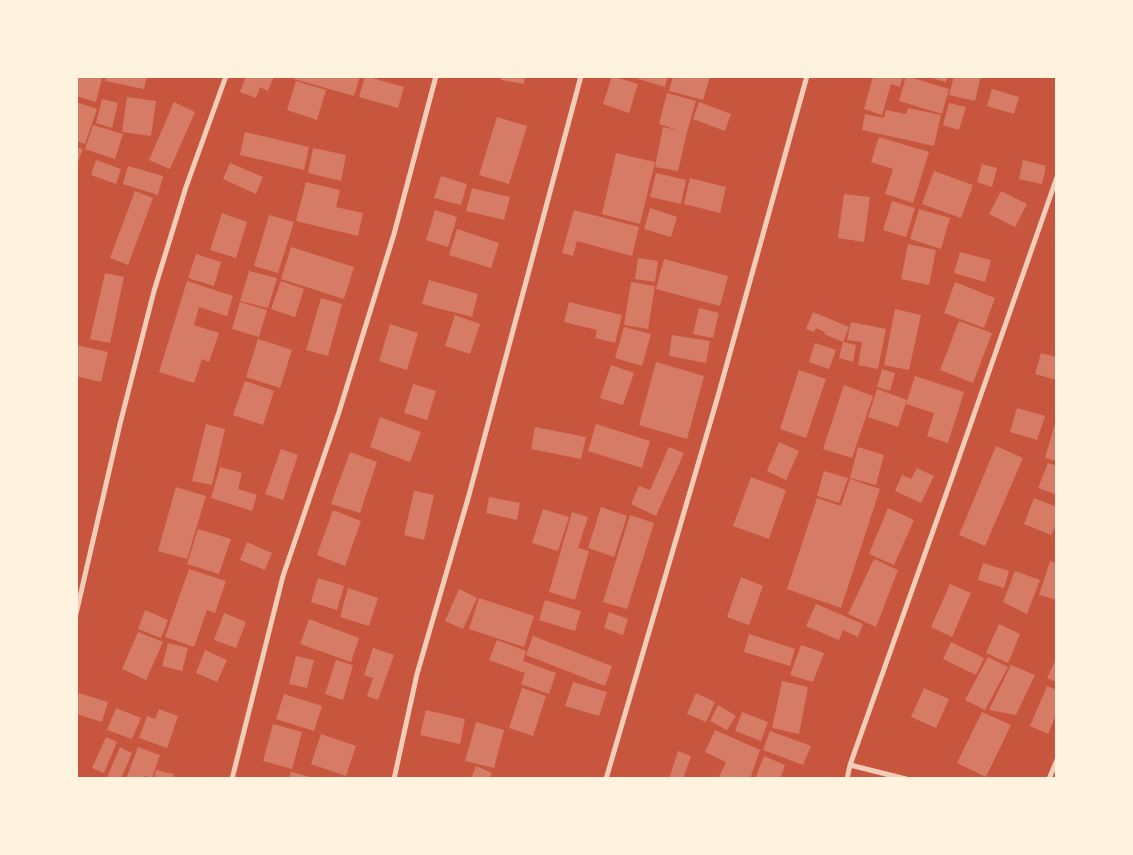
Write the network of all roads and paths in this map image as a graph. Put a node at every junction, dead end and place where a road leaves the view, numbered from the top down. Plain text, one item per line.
1 (226, 76) edge
2 (436, 76) edge
3 (580, 76) edge
4 (807, 76) edge
5 (1057, 177) edge
6 (76, 614) edge
7 (1057, 760) edge
8 (850, 766) junction
9 (232, 779) edge
10 (394, 779) edge
11 (606, 779) edge
12 (847, 779) edge
13 (906, 779) edge
14 (1049, 779) edge

1 - 6 street
2 - 9 street
3 - 10 street
4 - 11 street
5 - 8 street
7 - 14 street
8 - 12 street
8 - 13 street

